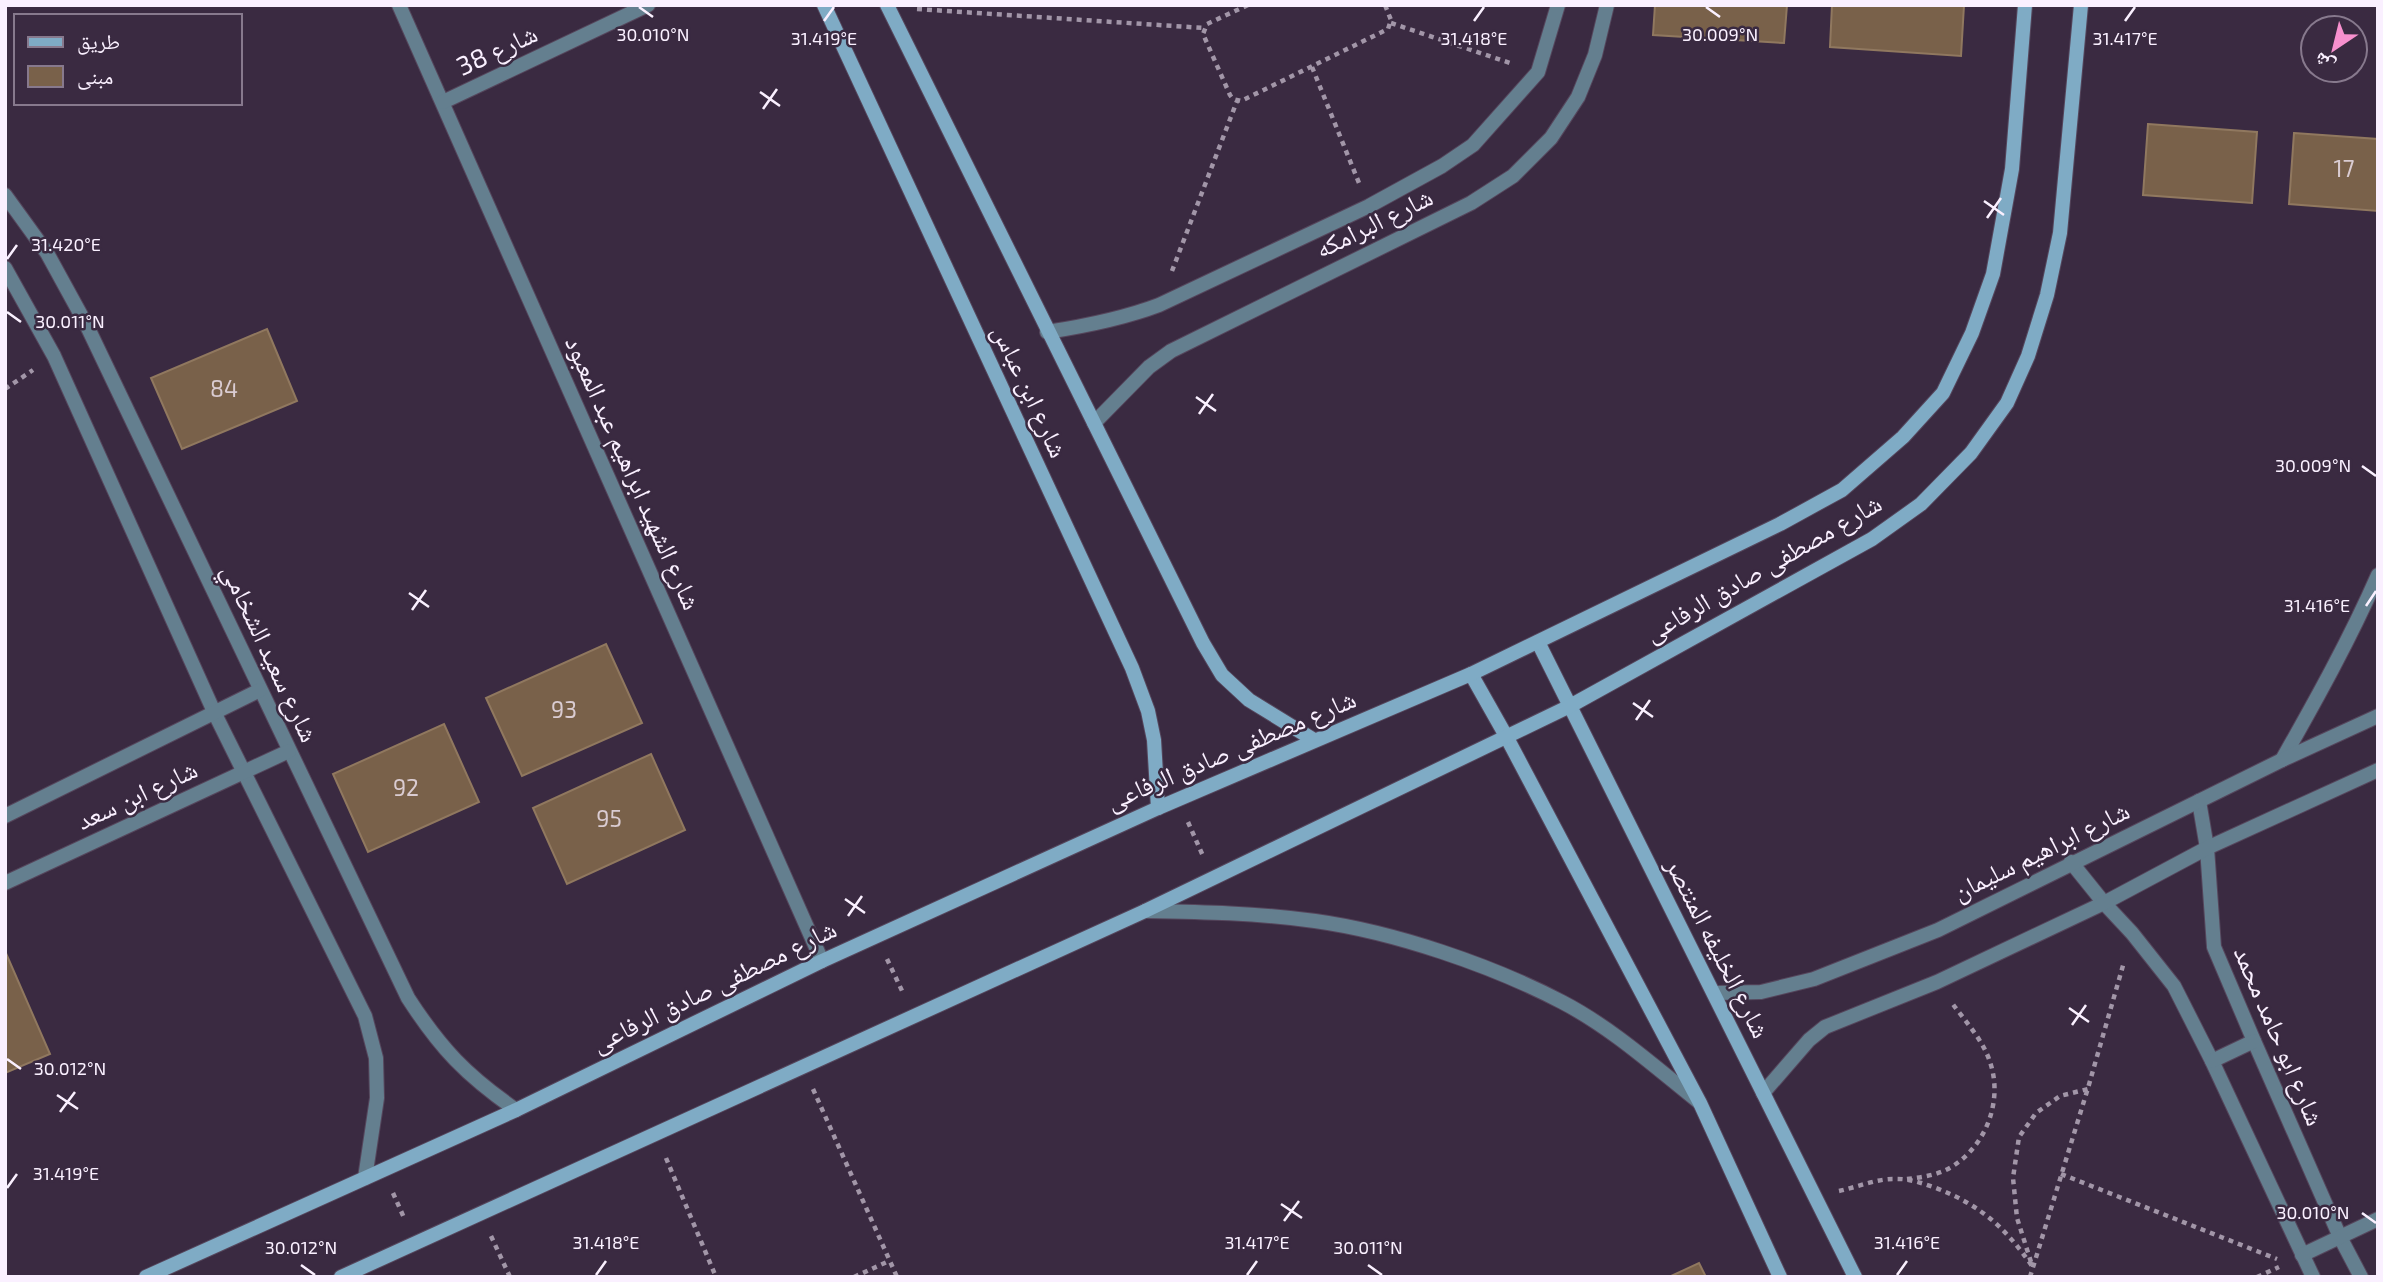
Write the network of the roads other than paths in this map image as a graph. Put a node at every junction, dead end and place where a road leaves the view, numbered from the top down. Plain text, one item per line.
1 (399, 5) edge
2 (648, 5) edge
3 (824, 5) edge
4 (1558, 5) edge
5 (1607, 5) edge
6 (2025, 5) edge
7 (2081, 5) edge
8 (888, 6) edge
9 (443, 102) junction
10 (5, 195) edge
11 (5, 268) edge
12 (1047, 332) junction
13 (1094, 423) junction
14 (2378, 575) edge
15 (1538, 642) junction
16 (1471, 674) junction
17 (260, 690) junction
18 (1570, 706) junction
19 (215, 714) junction
20 (2378, 716) edge
21 (1506, 736) junction
22 (1314, 740) junction
23 (289, 751) junction
24 (2281, 760) junction
25 (2378, 770) edge
26 (245, 772) junction
27 (2199, 801) junction
28 (1158, 808) junction
29 (5, 816) edge
30 (2207, 848) junction
31 (2071, 862) junction
32 (5, 883) edge
33 (2104, 903) junction
34 (1145, 911) junction
35 (822, 961) junction
36 (1715, 993) junction
37 (2253, 1041) junction
38 (2212, 1061) junction
39 (1763, 1093) junction
40 (1700, 1103) junction
41 (516, 1110) junction
42 (365, 1178) junction
43 (2378, 1219) edge
44 (2340, 1237) junction
45 (2302, 1255) junction
46 (146, 1277) edge
47 (341, 1277) edge
48 (1780, 1277) edge
49 (1855, 1277) edge
50 (2313, 1277) edge
51 (2361, 1277) edge

1 - 9 street, شارع الشهيد ابراهيم عبد المعبود
2 - 9 street, شارع 38
3 - 28 street, شارع ابن عباس
4 - 12 street, شارع البرامكه
5 - 13 street, شارع البرامكه
6 - 15 street, شارع مصطفى صادق الرفاعى
7 - 18 street, شارع مصطفى صادق الرفاعى
8 - 12 street, شارع ابن عباس
9 - 35 street, شارع الشهيد ابراهيم عبد المعبود
10 - 17 street, شارع سعيد الشخامي
11 - 19 street
12 - 13 street, شارع ابن عباس
13 - 22 street, شارع ابن عباس
14 - 24 street
15 - 16 street, شارع مصطفى صادق الرفاعى
15 - 18 street, شارع الخليفه المنتصر
16 - 21 street
16 - 22 street, شارع مصطفى صادق الرفاعى
17 - 19 street, شارع ابن سعد
17 - 23 street, شارع سعيد الشخامي
18 - 21 street, شارع مصطفى صادق الرفاعى
18 - 36 street, شارع الخليفه المنتصر
19 - 26 street
19 - 29 street, شارع ابن سعد
20 - 24 street, شارع ابراهيم سليمان
21 - 34 street, شارع مصطفى صادق الرفاعى
21 - 40 street
22 - 28 street, شارع مصطفى صادق الرفاعى
23 - 26 street, شارع ابن سعد
23 - 41 street, شارع سعيد الشخامي
24 - 27 street, شارع ابراهيم سليمان
25 - 30 street
26 - 32 street, شارع ابن سعد
26 - 42 street
27 - 30 street, شارع ابو حامد محمد
27 - 31 street, شارع ابراهيم سليمان
28 - 35 street, شارع مصطفى صادق الرفاعى
30 - 33 street
30 - 37 street, شارع ابو حامد محمد
31 - 33 street
31 - 36 street, شارع ابراهيم سليمان
33 - 38 street
33 - 39 street
34 - 40 street
34 - 47 street, شارع مصطفى صادق الرفاعى
35 - 41 street, شارع مصطفى صادق الرفاعى
36 - 39 street, شارع الخليفه المنتصر
37 - 38 street
37 - 44 street, شارع ابو حامد محمد
38 - 45 street
39 - 49 street, شارع الخليفه المنتصر
40 - 48 street
41 - 42 street, شارع مصطفى صادق الرفاعى
42 - 46 street, شارع مصطفى صادق الرفاعى
43 - 44 street
44 - 45 street
44 - 51 street, شارع ابو حامد محمد
45 - 50 street

